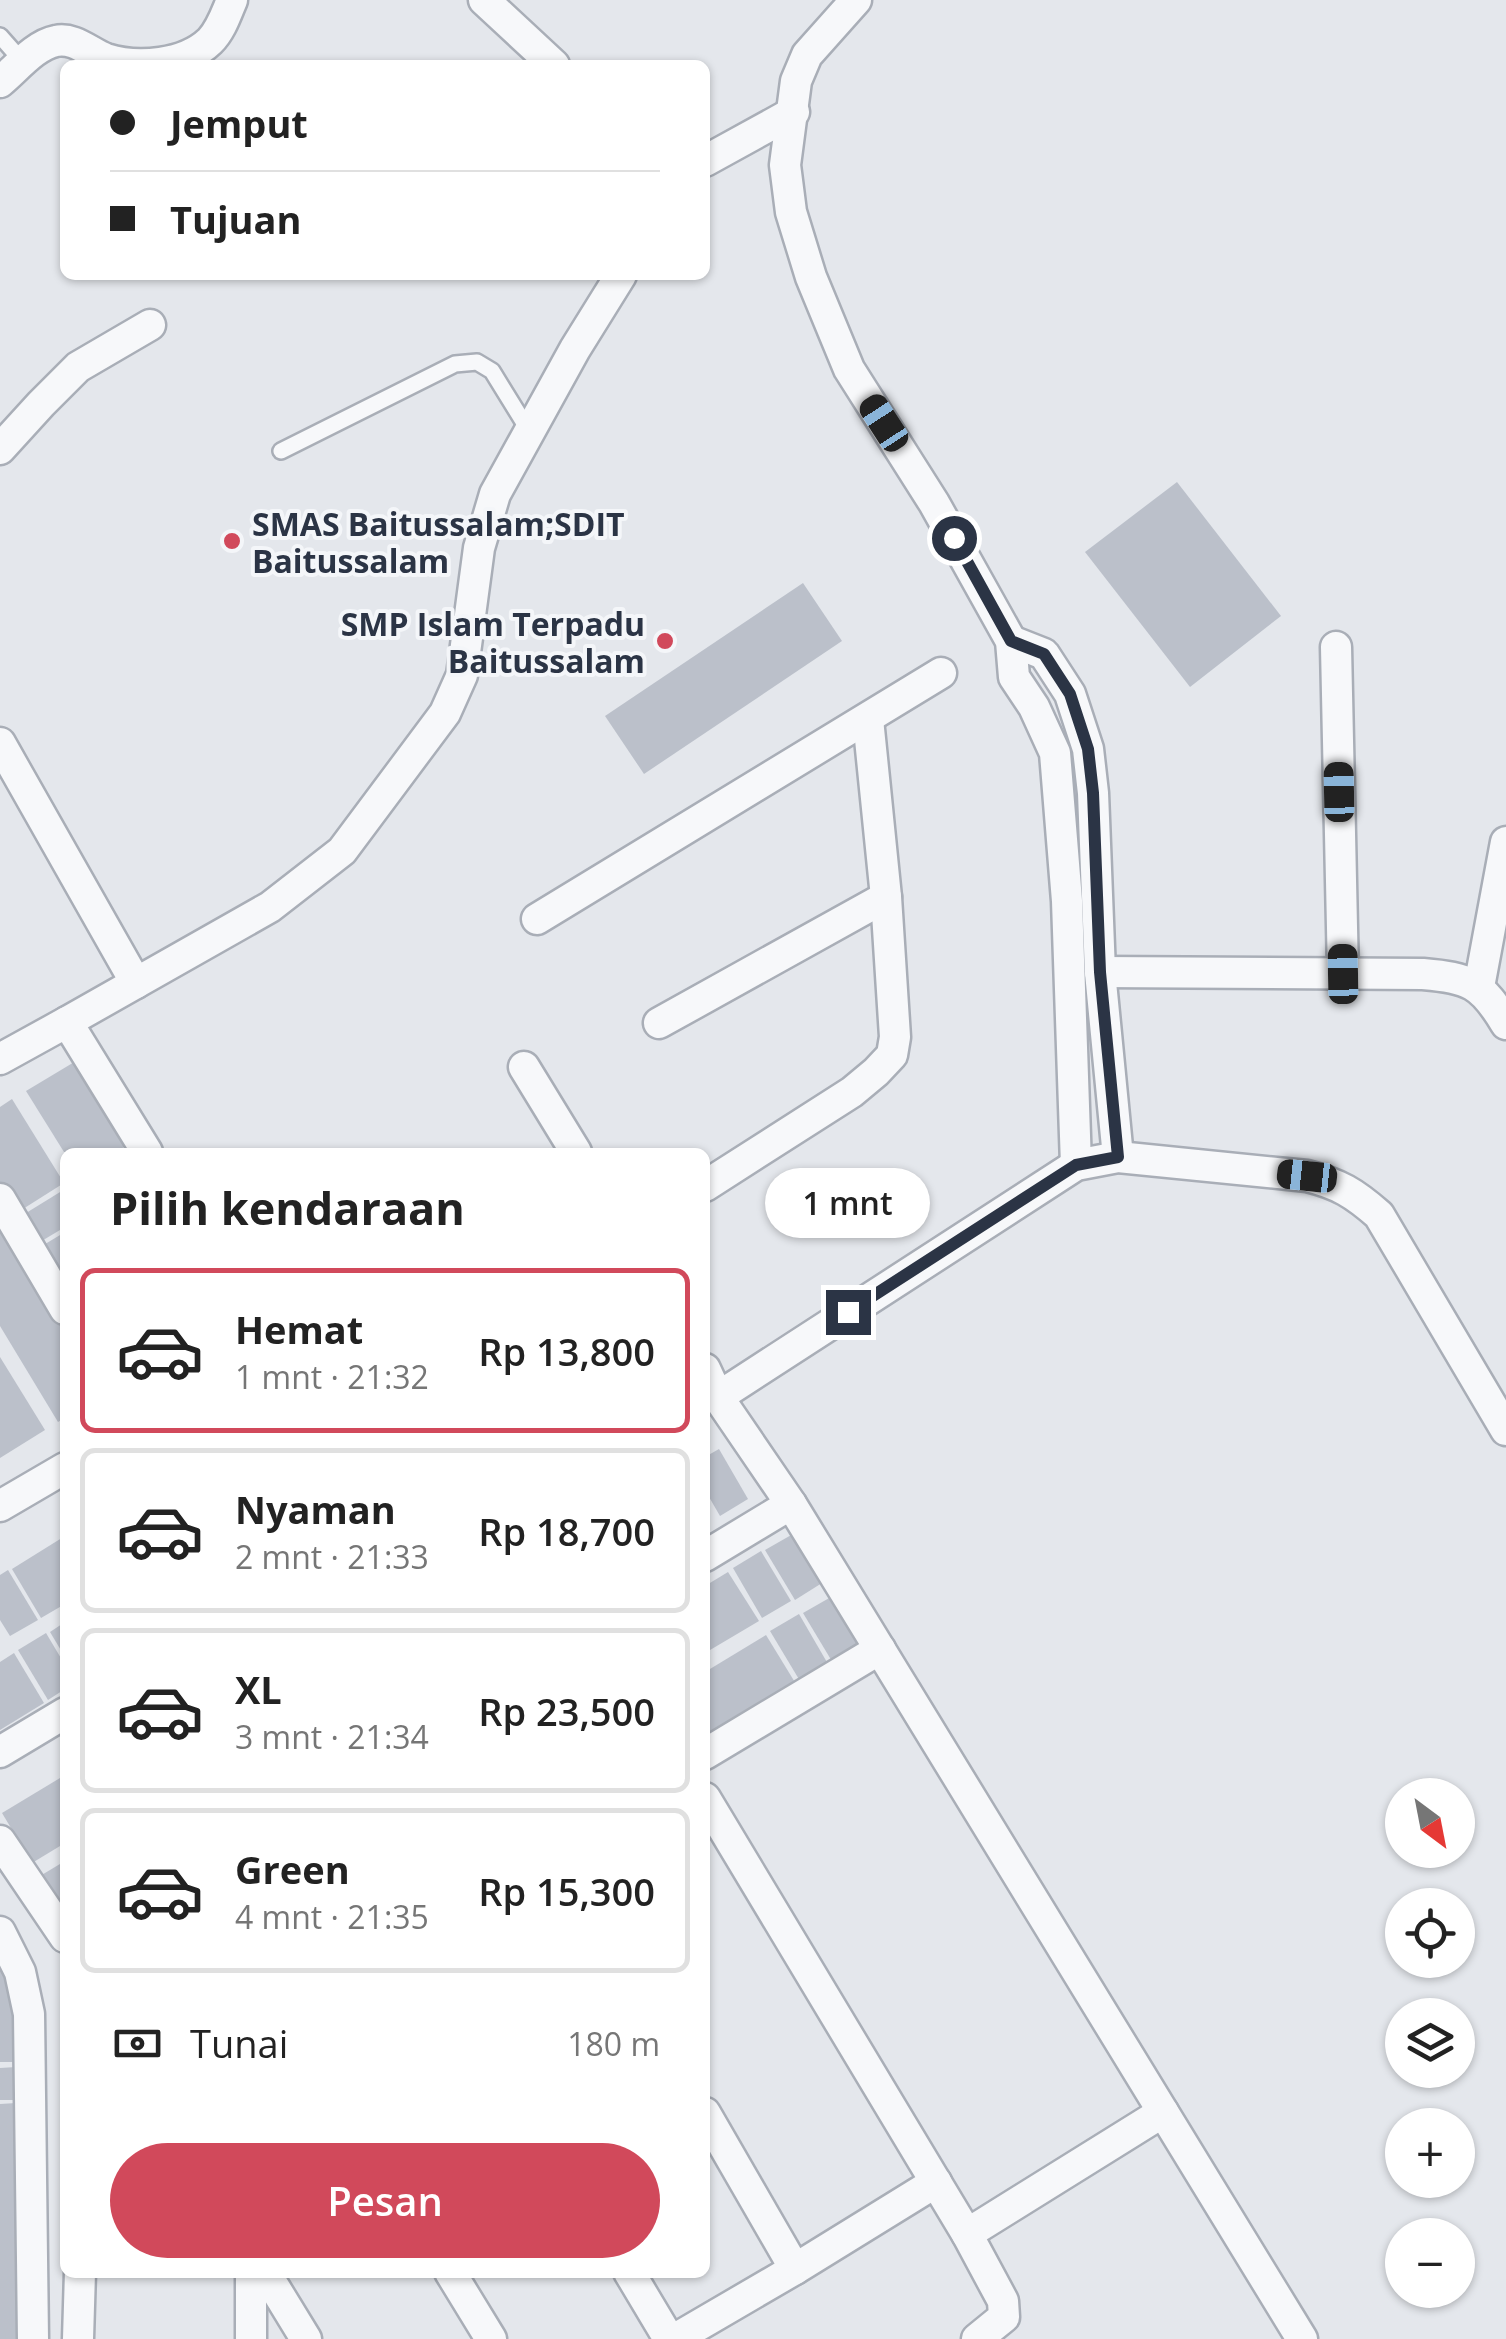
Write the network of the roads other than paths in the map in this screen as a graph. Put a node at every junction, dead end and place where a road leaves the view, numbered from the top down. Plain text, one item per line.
1 (232, 0) edge
2 (484, 0) edge
3 (856, 0) edge
4 (0, 36) edge
5 (111, 60) edge
6 (172, 60) edge
7 (549, 60) edge
8 (12, 72) edge
9 (794, 112) junction
10 (710, 158) edge
11 (618, 280) edge
12 (150, 325) dead end
13 (529, 431) junction
14 (0, 449) edge
15 (280, 451) dead end
16 (1011, 641) junction
17 (1336, 647) dead end
18 (941, 673) dead end
19 (868, 719) junction
20 (0, 743) edge
21 (1506, 842) edge
22 (886, 897) junction
23 (537, 919) dead end
24 (1100, 972) junction
25 (1343, 974) junction
26 (136, 983) junction
27 (1479, 986) junction
28 (68, 1022) junction
29 (660, 1022) dead end
30 (1506, 1024) edge
31 (0, 1059) edge
32 (524, 1067) dead end
33 (145, 1148) edge
34 (574, 1148) edge
35 (1118, 1157) junction
36 (1076, 1165) junction
37 (710, 1183) edge
38 (0, 1199) edge
39 (60, 1301) edge
40 (712, 1383) edge
41 (1504, 1422) edge
42 (60, 1471) edge
43 (791, 1504) junction
44 (0, 1506) edge
45 (710, 1553) edge
46 (880, 1649) junction
47 (60, 1716) edge
48 (710, 1751) edge
49 (0, 1752) edge
50 (710, 1806) edge
51 (0, 1841) edge
52 (60, 1930) edge
53 (2, 1940) edge
54 (1163, 2112) junction
55 (710, 2123) edge
56 (936, 2182) junction
57 (966, 2234) junction
58 (795, 2269) junction
59 (80, 2278) edge
60 (250, 2278) edge
61 (269, 2278) edge
62 (454, 2278) edge
63 (634, 2278) edge
64 (33, 2339) edge
65 (78, 2339) edge
66 (251, 2339) edge
67 (306, 2339) edge
68 (491, 2339) edge
69 (672, 2339) edge
70 (977, 2339) edge
71 (1302, 2339) edge

1 - 6 street
2 - 7 street
3 - 9 street
4 - 8 lane
5 - 8 street
9 - 10 street
9 - 16 street
11 - 13 street
12 - 14 street
13 - 15 lane
13 - 26 street
16 - 24 street
16 - 36 street
17 - 25 street
18 - 19 street
19 - 22 street
19 - 23 street
20 - 26 street
21 - 27 street
22 - 29 street
22 - 37 street
24 - 25 street
24 - 35 street
25 - 27 street
26 - 28 street
27 - 30 street
28 - 31 street
28 - 33 street
32 - 34 street
35 - 36 street
35 - 41 street
36 - 40 street
38 - 39 street
40 - 43 street
42 - 44 street
43 - 45 street
43 - 46 street
46 - 48 street
46 - 54 street
47 - 49 street
50 - 56 street
51 - 52 street
53 - 64 street
54 - 57 street
54 - 71 street
55 - 58 street
56 - 57 street
56 - 58 street
57 - 70 street
58 - 69 street
59 - 65 street
60 - 66 street
61 - 67 street
62 - 68 street
63 - 69 street

